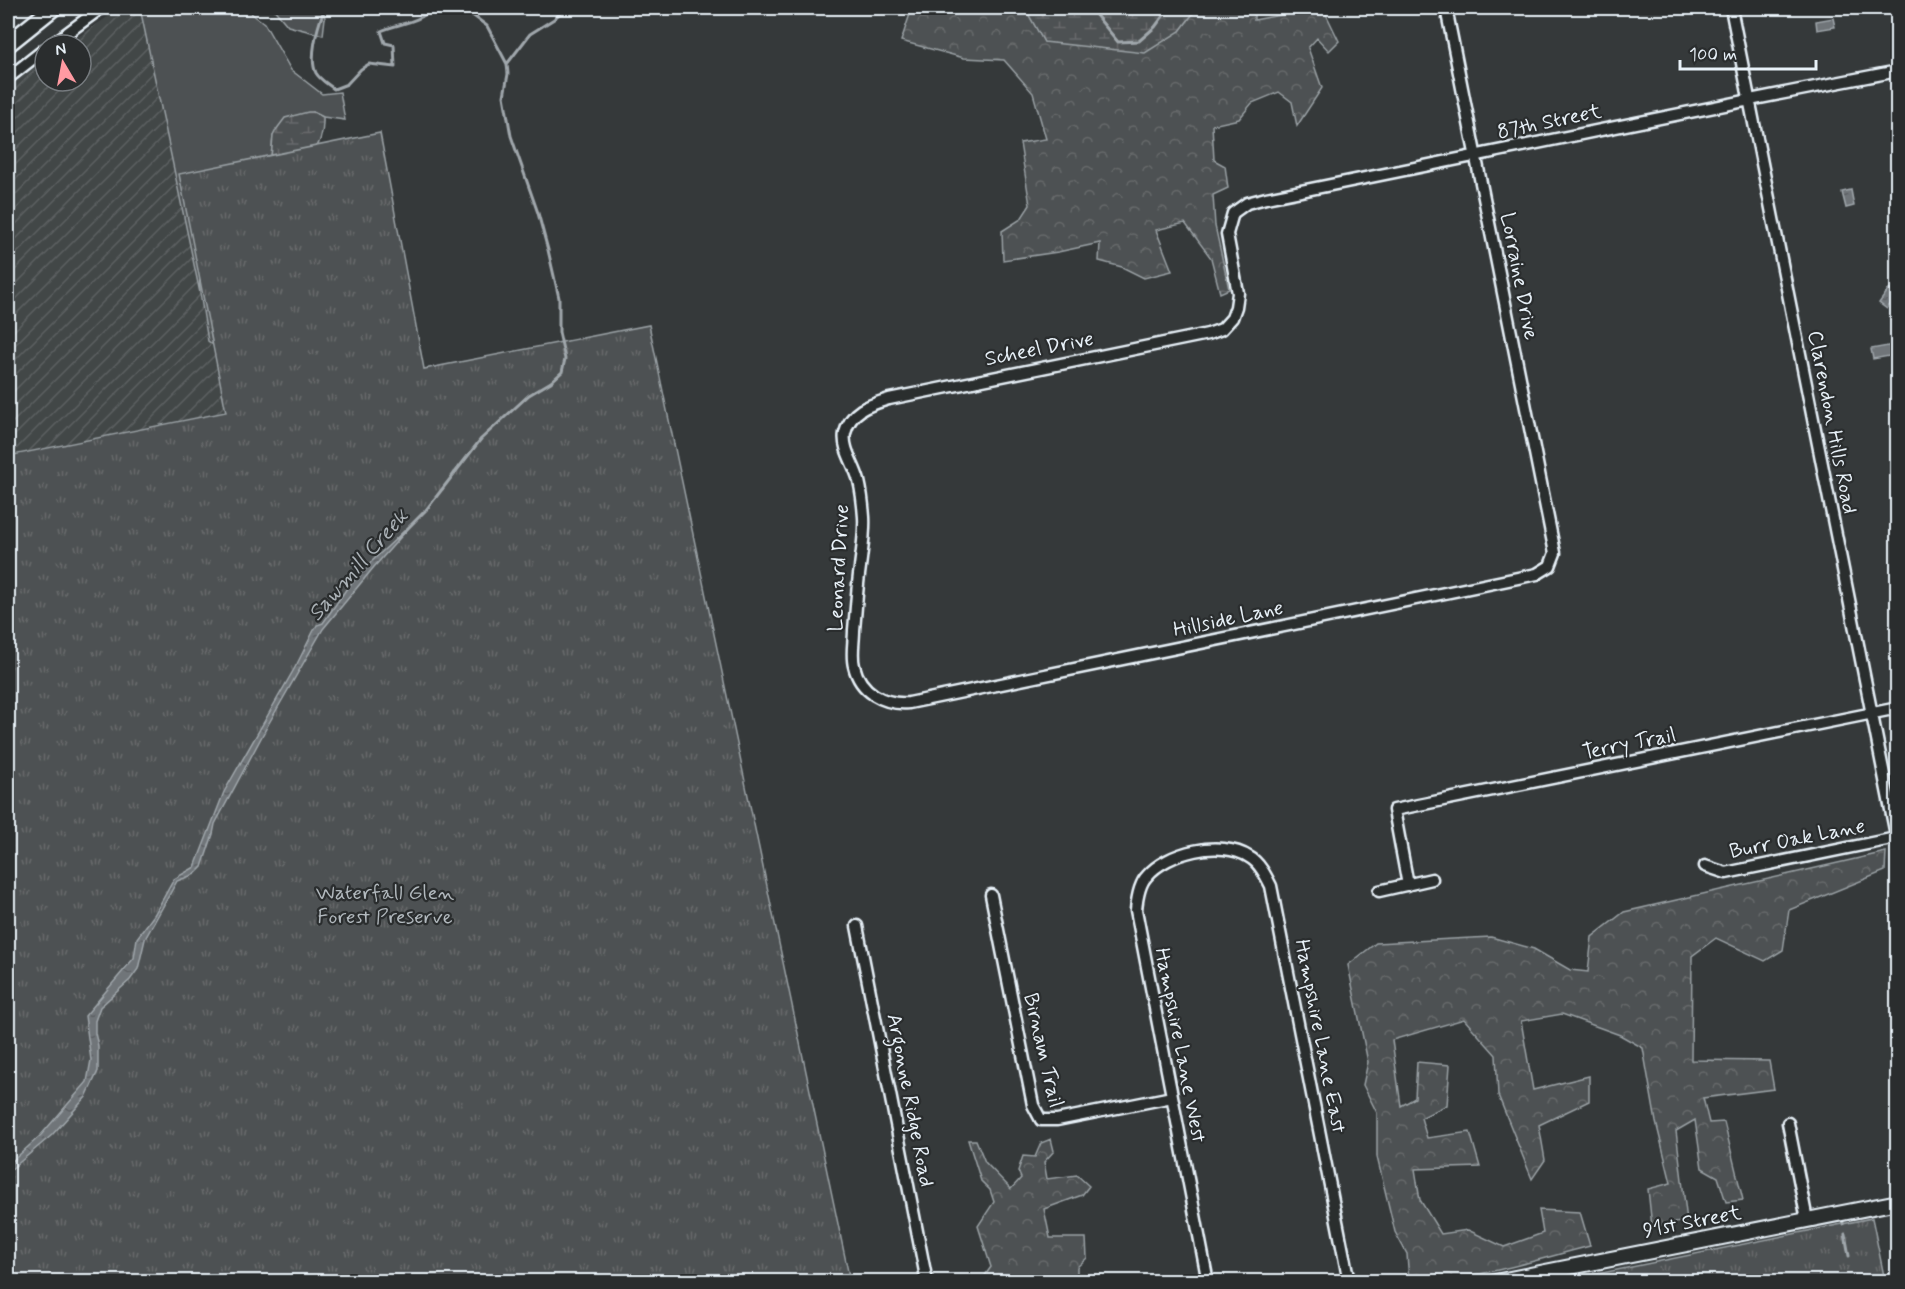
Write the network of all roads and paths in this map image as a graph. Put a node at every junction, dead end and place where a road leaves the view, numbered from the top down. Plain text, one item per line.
1 (45, 8) edge
2 (53, 8) edge
3 (101, 8) edge
4 (1446, 8) edge
5 (1731, 8) edge
6 (8, 33) edge
7 (67, 33) edge
8 (8, 44) edge
9 (33, 58) edge
10 (1898, 70) edge
11 (8, 78) edge
12 (1749, 99) junction
13 (1476, 156) junction
14 (1232, 318) joint
15 (853, 415) joint
16 (1555, 553) joint
17 (897, 703) joint
18 (1898, 708) edge
19 (1871, 713) junction
20 (1897, 841) edge
21 (1198, 851) joint
22 (1706, 866) dead end
23 (1432, 879) dead end
24 (1408, 885) junction
25 (1379, 891) dead end
26 (991, 895) dead end
27 (857, 926) dead end
28 (1172, 1097) junction
29 (1788, 1123) dead end
30 (1898, 1202) edge
31 (1807, 1220) junction
32 (927, 1281) edge
33 (1208, 1281) edge
34 (1349, 1281) edge
35 (1496, 1281) edge

1 - 6 highway
2 - 8 highway
3 - 7 street
4 - 13 street, Lorraine Drive
5 - 12 street, Clarendon Hills Road
9 - 11 street
10 - 12 street, 87th Street
12 - 13 street, 87th Street
12 - 19 street, Clarendon Hills Road
13 - 14 street, 87th Street
13 - 16 street, Lorraine Drive
14 - 15 street, Scheel Drive
15 - 17 street, Leonard Drive
16 - 17 street, Hillside Lane
18 - 19 street, Terry Trail
19 - 20 street, Clarendon Hills Road
19 - 24 street, Terry Trail
20 - 22 street, Burr Oak Lane
21 - 28 street, Hampshire Lane West
21 - 34 street, Hampshire Lane East
23 - 24 street
24 - 25 street
26 - 28 street, Birnam Trail
27 - 32 street, Argonne Ridge Road
28 - 33 street, Hampshire Lane West
29 - 31 street
30 - 31 main road, 91st Street
31 - 35 main road, 91st Street

